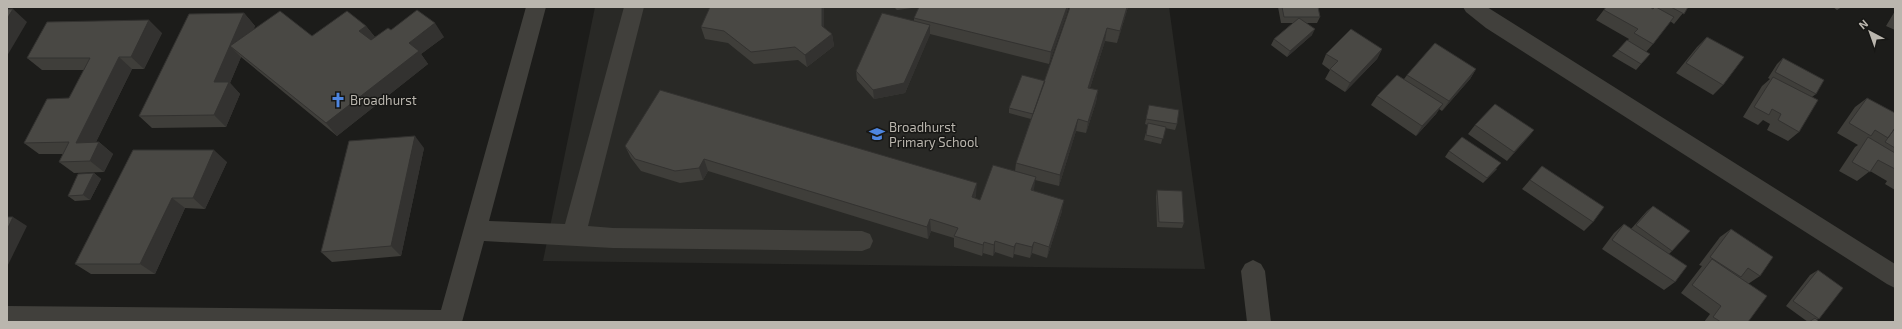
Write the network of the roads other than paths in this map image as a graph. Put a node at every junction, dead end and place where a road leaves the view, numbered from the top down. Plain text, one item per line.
1 (536, 7) edge
2 (634, 7) edge
3 (1473, 7) edge
4 (475, 230) junction
5 (574, 236) junction
6 (862, 240) dead end
7 (1253, 272) dead end
8 (1895, 277) edge
9 (7, 317) edge
10 (450, 322) edge
11 (1259, 322) edge

1 - 4 street
2 - 5 street
3 - 8 street
4 - 5 street
4 - 10 street
5 - 6 street
7 - 11 street
9 - 10 street

